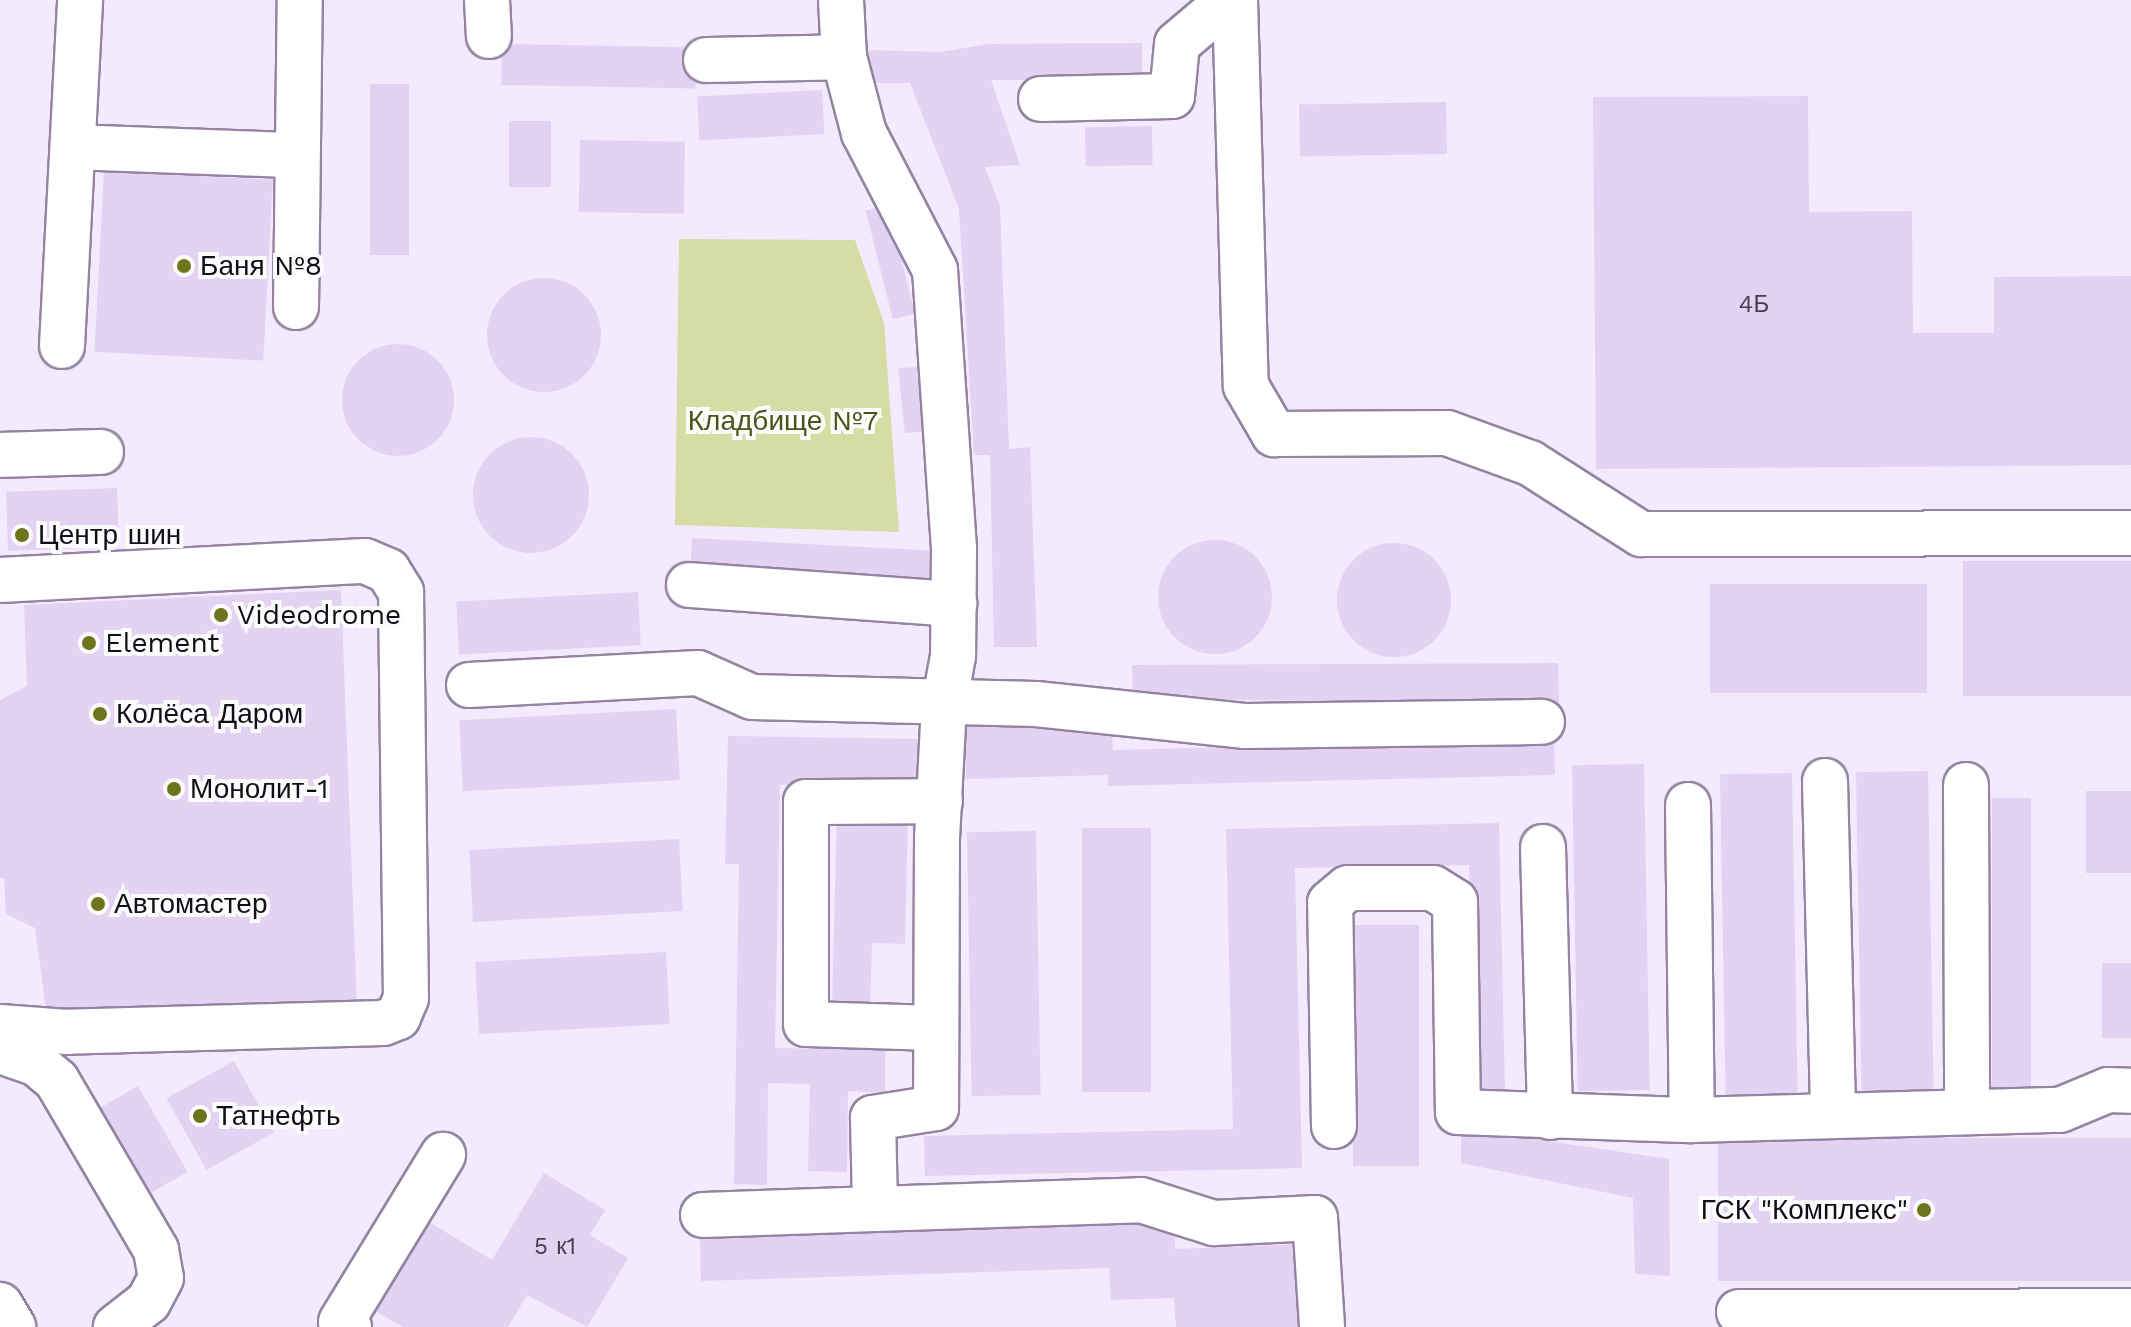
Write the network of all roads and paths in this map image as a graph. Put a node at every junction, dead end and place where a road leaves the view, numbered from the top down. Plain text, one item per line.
1 (80, 0) edge
2 (300, 0) edge
3 (841, 0) edge
4 (1232, 0) edge
5 (844, 57) junction
6 (706, 60) dead end
7 (1041, 99) dead end
8 (73, 147) junction
9 (295, 155) junction
10 (296, 307) dead end
11 (62, 346) dead end
12 (101, 452) dead end
13 (0, 455) edge
14 (2131, 533) edge
15 (0, 580) edge
16 (689, 585) dead end
17 (954, 604) junction
18 (469, 685) dead end
19 (944, 705) junction
20 (1542, 722) dead end
21 (1825, 781) dead end
22 (1966, 785) dead end
23 (940, 801) junction
24 (1688, 805) dead end
25 (1543, 847) dead end
26 (0, 1027) edge
27 (936, 1028) junction
28 (0, 1051) edge
29 (2131, 1091) edge
30 (1967, 1112) junction
31 (1833, 1116) junction
32 (1550, 1117) junction
33 (1692, 1120) junction
34 (1334, 1126) dead end
35 (443, 1155) dead end
36 (875, 1209) junction
37 (703, 1215) dead end
38 (0, 1305) edge
39 (2131, 1311) edge
40 (1739, 1312) dead end
41 (1994, 1320) edge
42 (13, 1327) edge
43 (116, 1327) edge
44 (349, 1327) edge
45 (1322, 1327) edge

1 - 8 main road
2 - 9 main road
3 - 5 main road
4 - 7 main road
4 - 14 main road
5 - 6 main road
5 - 17 main road
8 - 9 main road
8 - 11 main road
9 - 10 main road
12 - 13 main road
15 - 26 main road
16 - 17 main road
17 - 19 main road
18 - 19 main road
19 - 20 main road
19 - 23 main road
21 - 31 main road
22 - 30 main road
23 - 27 main road
23 - 27 main road
24 - 33 main road
25 - 32 main road
27 - 36 main road
28 - 43 main road
29 - 30 main road
30 - 31 main road
31 - 33 main road
32 - 33 main road
32 - 34 main road
35 - 44 main road
36 - 37 main road
36 - 45 main road
38 - 42 main road
39 - 41 main road
40 - 41 main road

